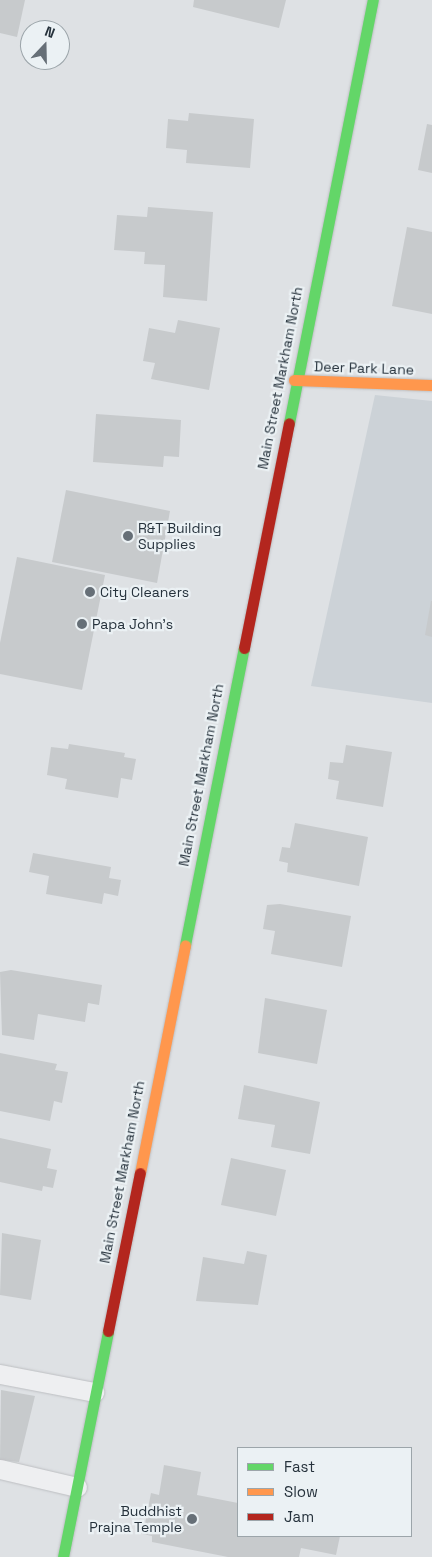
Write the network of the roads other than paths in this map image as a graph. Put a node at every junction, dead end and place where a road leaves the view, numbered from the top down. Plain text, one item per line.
1 (373, 0) edge
2 (294, 380) junction
3 (432, 385) edge
4 (0, 1374) edge
5 (94, 1392) junction
6 (0, 1469) edge
7 (78, 1487) junction
8 (63, 1557) edge

1 - 2 main road, Main Street Markham North
2 - 3 main road, Deer Park Lane
2 - 5 main road, Main Street Markham North
4 - 5 lane
5 - 7 main road, Main Street Markham North
6 - 7 lane
7 - 8 main road, Main Street Markham North

